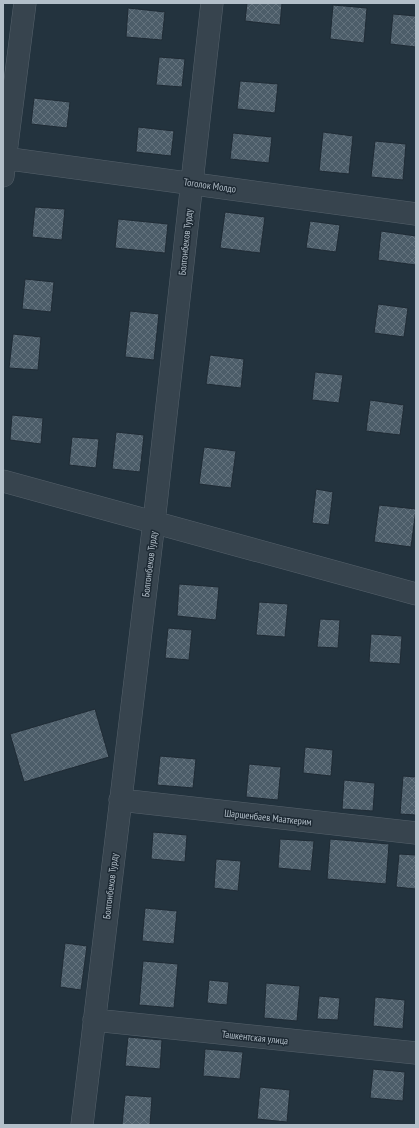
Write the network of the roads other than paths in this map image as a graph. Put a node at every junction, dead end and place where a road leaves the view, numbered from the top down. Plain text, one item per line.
1 (25, 3) edge
2 (212, 3) edge
3 (4, 164) edge
4 (192, 182) junction
5 (416, 214) edge
6 (3, 480) edge
7 (154, 522) junction
8 (416, 594) edge
9 (120, 800) junction
10 (416, 833) edge
11 (94, 1020) junction
12 (416, 1053) edge
13 (82, 1125) edge

1 - 3 street
2 - 4 street, Болгонбеков Турду
3 - 4 street, Тоголок Молдо
4 - 5 street, Тоголок Молдо
4 - 7 street, Болгонбеков Турду
6 - 7 street
7 - 8 street
7 - 9 street, Болгонбеков Турду
9 - 10 street, Шаршенбаев Мааткерим
9 - 11 street, Болгонбеков Турду
11 - 12 street, Ташкентская улица
11 - 13 street, Болгонбеков Турду

